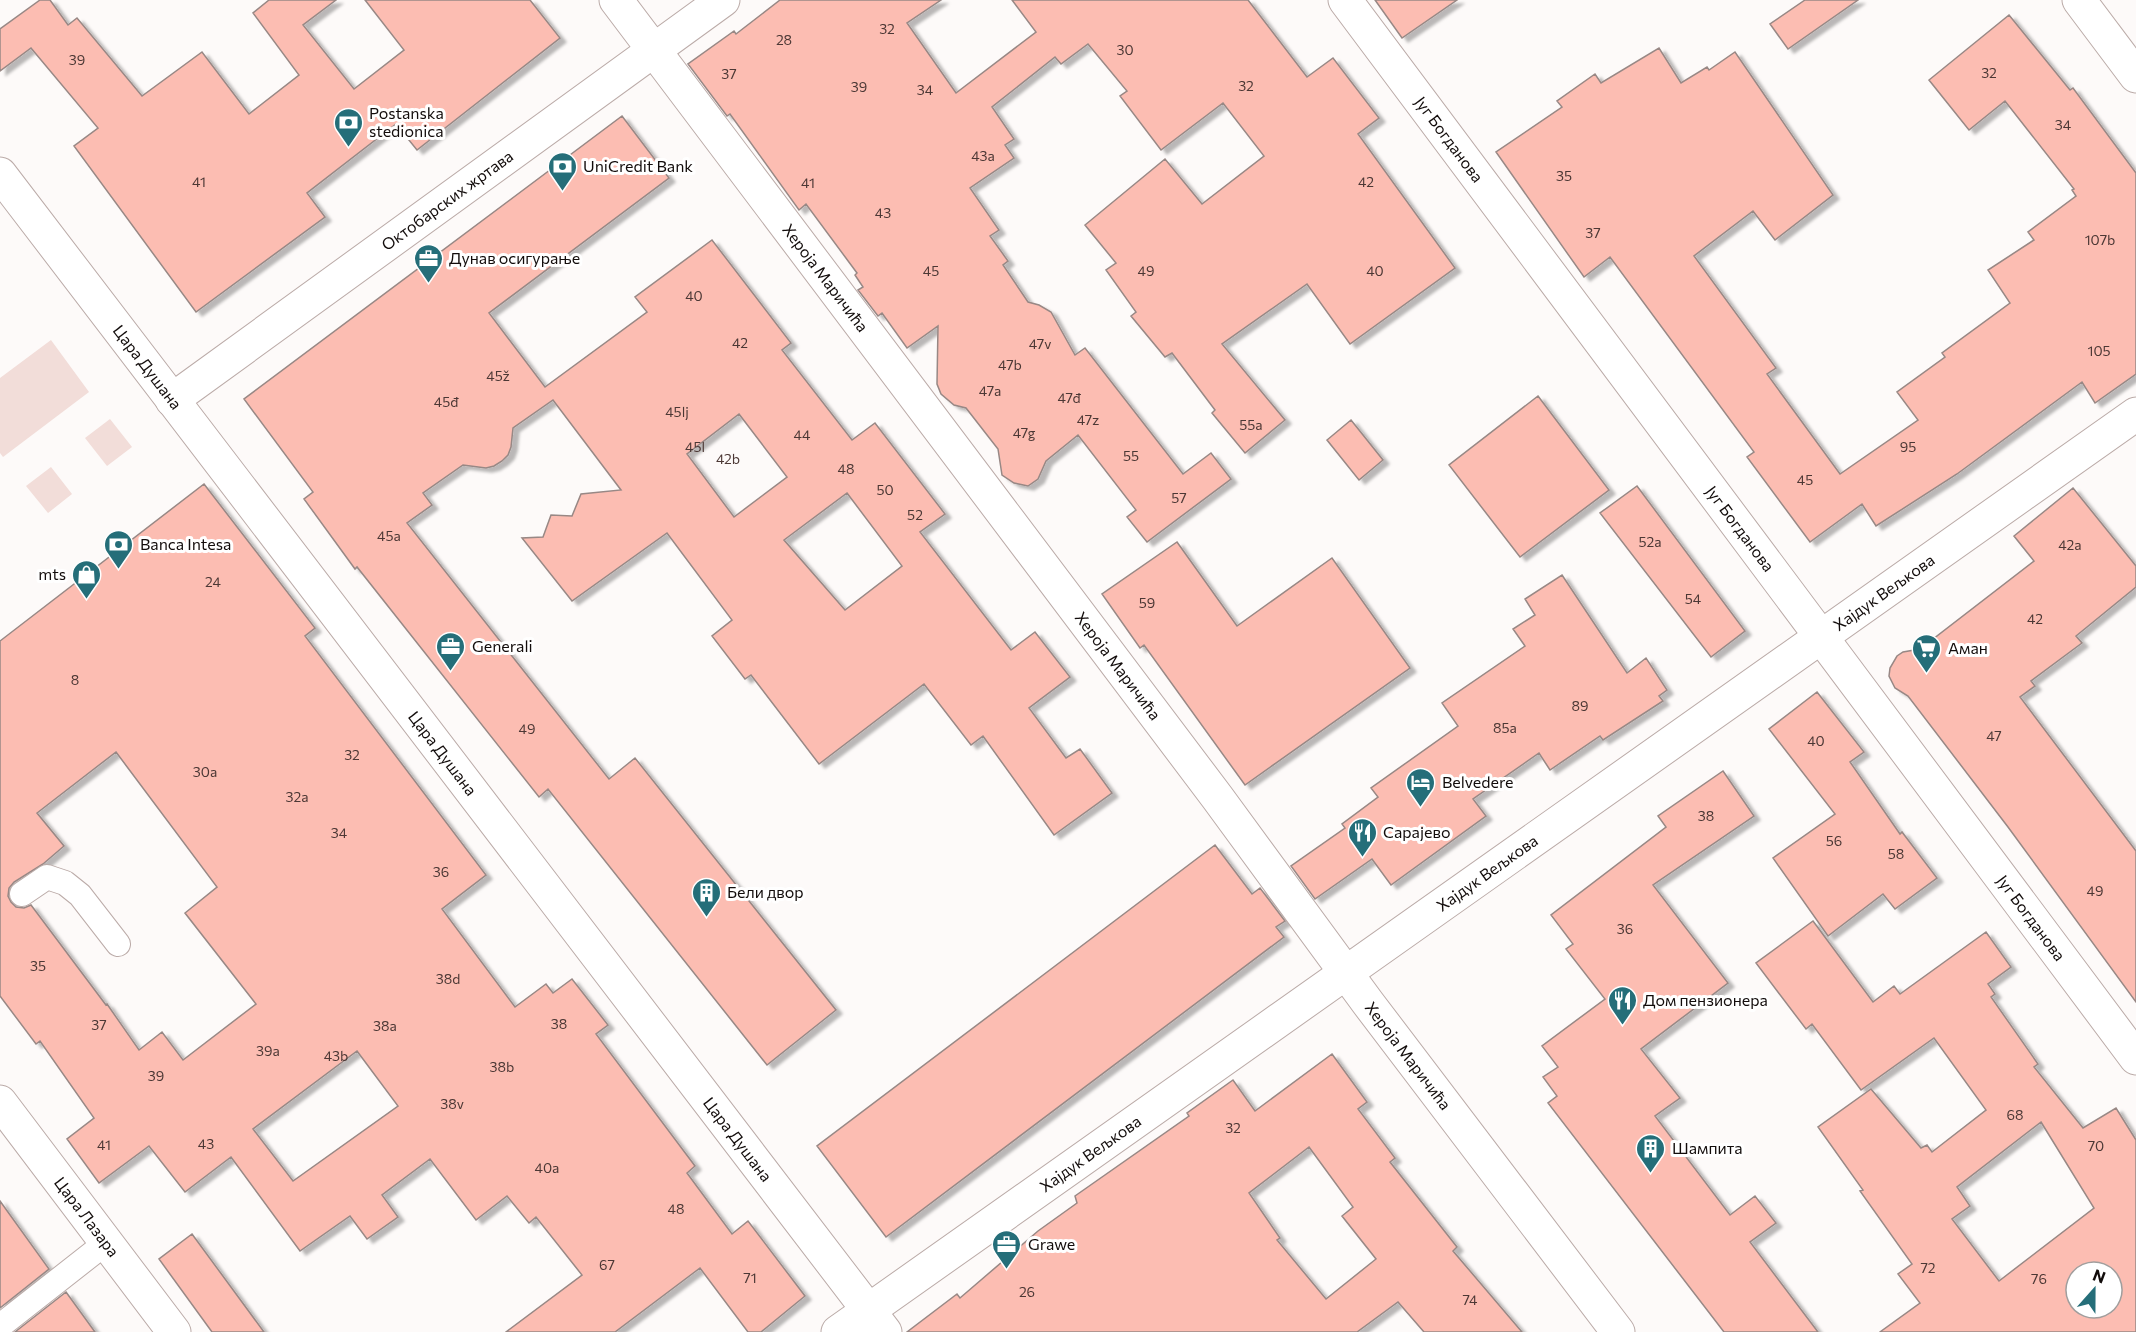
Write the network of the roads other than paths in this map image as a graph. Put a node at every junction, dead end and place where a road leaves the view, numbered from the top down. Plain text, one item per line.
1 (616, 0) edge
2 (723, 0) edge
3 (1345, 0) edge
4 (2079, 0) edge
5 (655, 51) junction
6 (2136, 76) edge
7 (0, 174) edge
8 (172, 400) junction
9 (2136, 414) edge
10 (1822, 636) junction
11 (22, 894) dead end
12 (118, 944) dead end
13 (1346, 973) junction
14 (2136, 1058) edge
15 (0, 1102) edge
16 (107, 1242) junction
17 (877, 1321) edge
18 (0, 1326) edge
19 (174, 1332) edge
20 (838, 1332) edge
21 (1618, 1332) edge

1 - 5 street, Хероја Маричића
2 - 5 street, Октобарских жртава
3 - 10 street, Југ Богданова
4 - 6 street
5 - 8 street, Октобарских жртава
5 - 13 street, Хероја Маричића
7 - 8 street, Цара Душана
8 - 17 street, Цара Душана
9 - 10 street, Хајдук Вељкова
10 - 13 street, Хајдук Вељкова
10 - 14 street, Југ Богданова
11 - 12 lane
13 - 17 street, Хајдук Вељкова
13 - 21 street, Хероја Маричића
15 - 16 street, Цара Лазара
16 - 18 lane
16 - 19 street, Цара Лазара
17 - 20 street, Хајдук Вељкова

